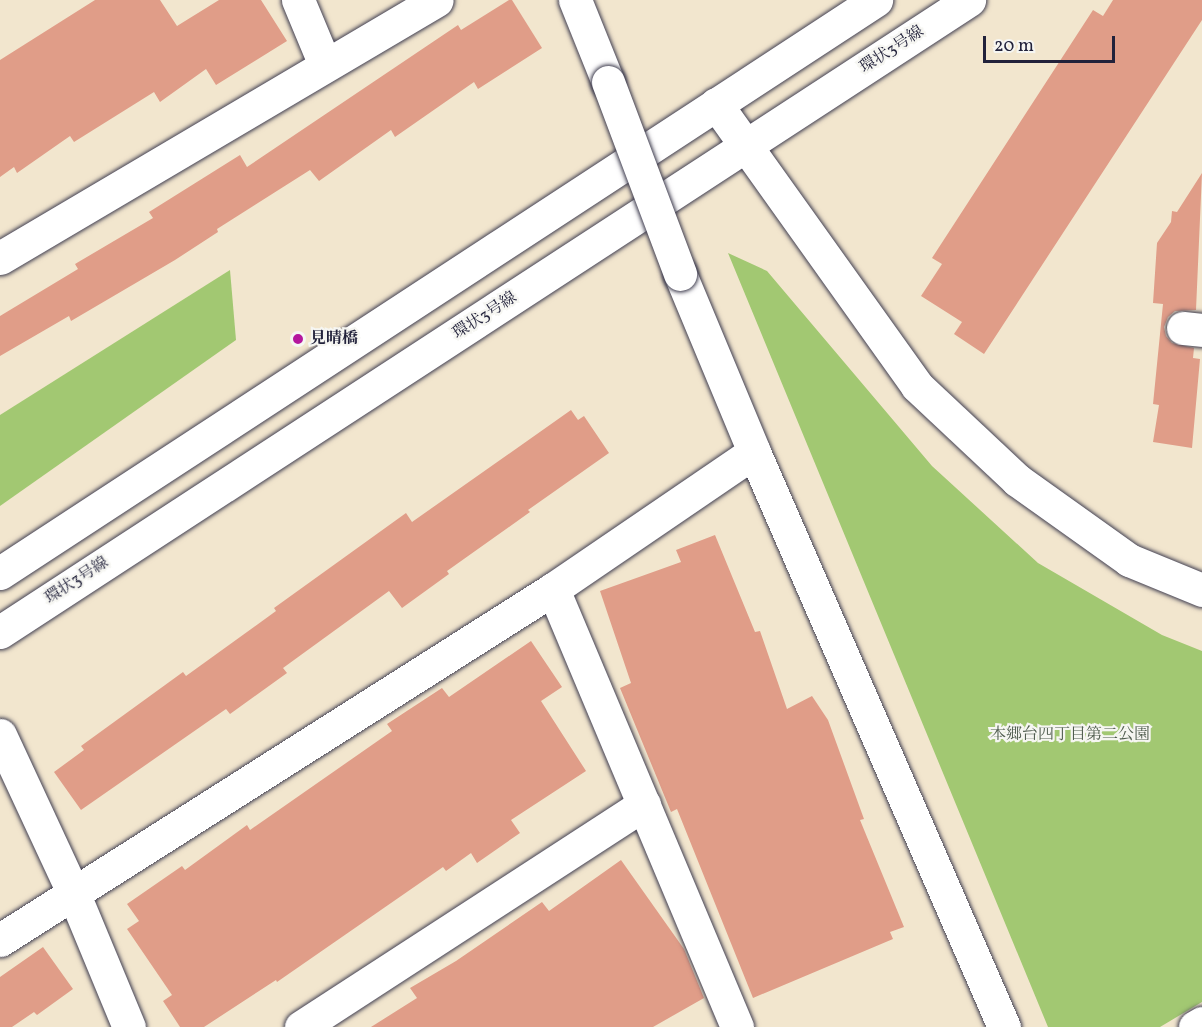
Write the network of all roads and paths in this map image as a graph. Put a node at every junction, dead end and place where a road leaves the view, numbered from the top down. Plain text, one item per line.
1 (298, 0) edge
2 (437, 0) edge
3 (575, 0) edge
4 (876, 0) edge
5 (969, 0) edge
6 (325, 65) junction
7 (716, 105) junction
8 (746, 146) junction
9 (0, 258) edge
10 (754, 452) junction
11 (0, 573) edge
12 (553, 590) junction
13 (1202, 590) edge
14 (0, 632) edge
15 (0, 735) edge
16 (644, 804) junction
17 (73, 892) junction
18 (0, 940) edge
19 (1202, 1023) edge
20 (129, 1027) edge
21 (301, 1027) edge
22 (737, 1027) edge
23 (1004, 1027) edge
24 (1195, 1027) edge

1 - 6 street
2 - 6 street
3 - 10 street, bridge
4 - 7 street
5 - 8 street, 環状3号線
6 - 9 street
7 - 8 street
7 - 11 street
8 - 13 street
8 - 14 street, 環状3号線
10 - 12 street
10 - 23 street
12 - 16 street
12 - 17 street
15 - 17 street
16 - 21 street
16 - 22 street
17 - 18 street
17 - 20 street
19 - 24 street

